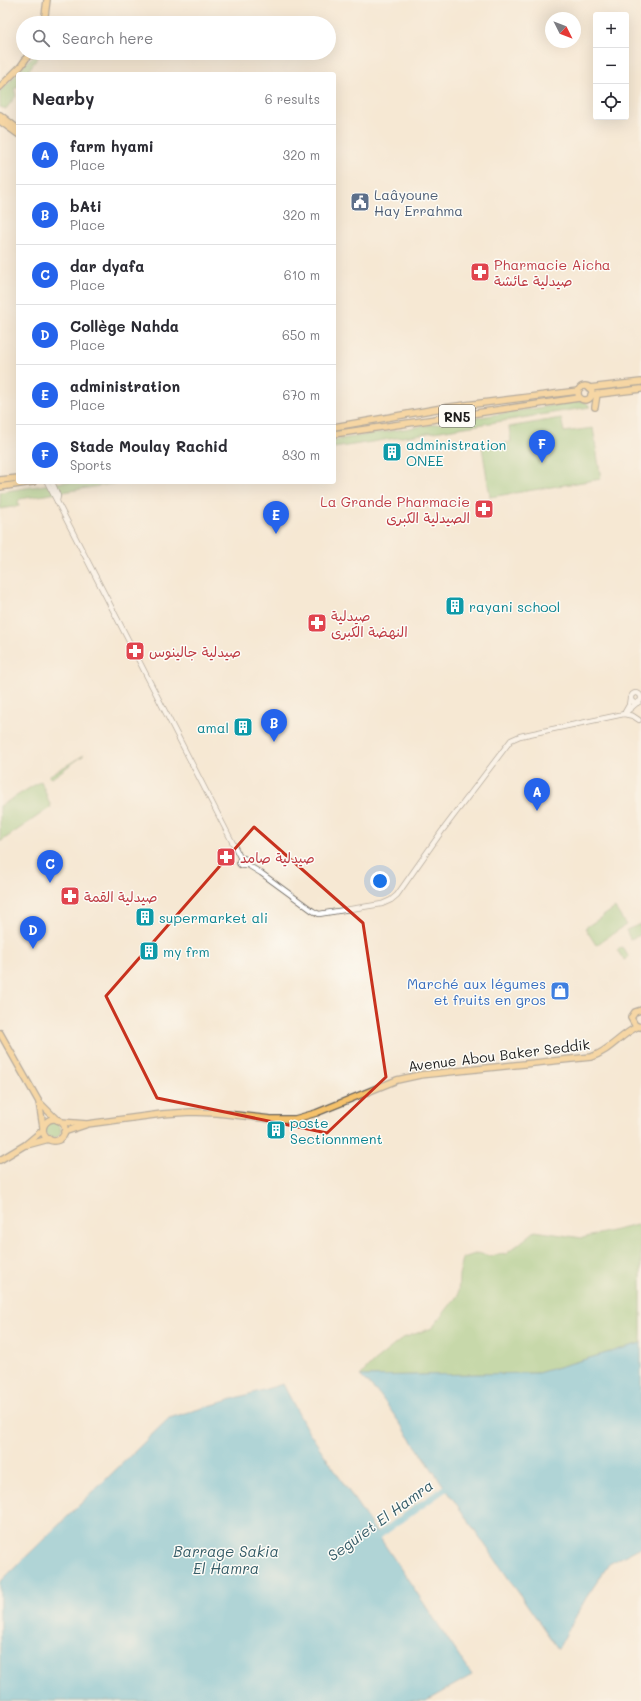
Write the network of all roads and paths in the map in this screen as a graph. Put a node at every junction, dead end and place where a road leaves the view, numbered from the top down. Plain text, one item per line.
1 (46, 0) edge
2 (45, 16) edge
3 (25, 60) edge
4 (0, 87) edge
5 (0, 115) edge
6 (0, 121) edge
7 (16, 127) edge
8 (16, 133) edge
9 (641, 382) edge
10 (589, 388) junction
11 (641, 388) edge
12 (578, 390) junction
13 (594, 394) junction
14 (580, 398) junction
15 (595, 407) dead end
16 (336, 427) edge
17 (336, 434) edge
18 (16, 478) edge
19 (0, 480) edge
20 (20, 484) edge
21 (48, 484) edge
22 (53, 484) edge
23 (0, 487) edge
24 (57, 501) junction
25 (640, 697) edge
26 (630, 698) junction
27 (624, 714) junction
28 (639, 720) dead end
29 (641, 1010) edge
30 (632, 1020) junction
31 (639, 1027) edge
32 (626, 1032) junction
33 (0, 1033) edge
34 (39, 1102) junction
35 (59, 1121) junction
36 (87, 1124) junction
37 (43, 1129) junction
38 (64, 1132) junction
39 (48, 1139) junction
40 (25, 1145) junction
41 (0, 1160) edge

1 - 2 main road
3 - 4 main road
5 - 7 main road
6 - 8 main road
9 - 10 main road, RN5
10 - 12 main road, RN5
10 - 13 main road
11 - 13 main road, RN5
12 - 14 main road
12 - 16 main road, RN5
13 - 14 main road, RN5
13 - 15 main road
14 - 17 main road, RN5
18 - 19 main road
20 - 23 main road
21 - 24 street
22 - 24 street
24 - 27 street
25 - 26 street
25 - 26 street
25 - 27 street
26 - 27 street
27 - 28 street
29 - 30 main road, Avenue Abou Baker Seddik
30 - 31 main road
30 - 32 main road, Avenue Abou Baker Seddik
31 - 32 main road, Avenue Abou Baker Seddik
32 - 36 main road, Avenue Abou Baker Seddik
33 - 34 main road
34 - 35 main road
34 - 37 main road
35 - 36 main road, Avenue Abou Baker Seddik
35 - 37 main road
35 - 38 main road
36 - 38 main road, Avenue Abou Baker Seddik
37 - 39 main road
37 - 40 main road
38 - 39 main road
39 - 40 main road
40 - 41 main road

